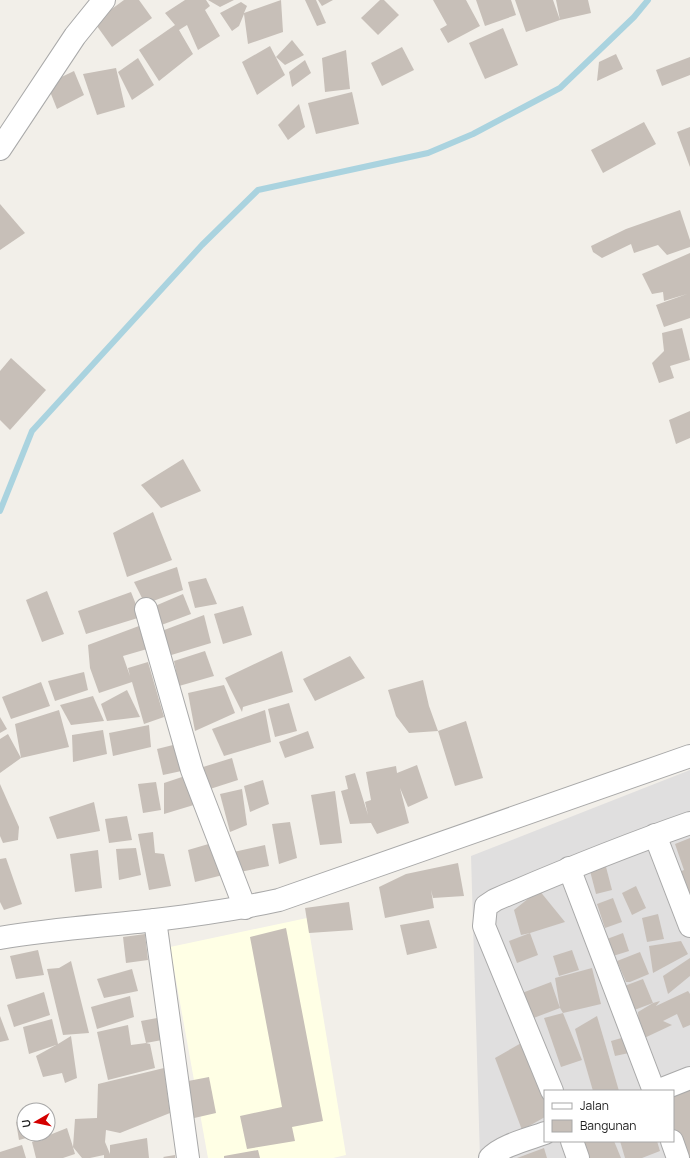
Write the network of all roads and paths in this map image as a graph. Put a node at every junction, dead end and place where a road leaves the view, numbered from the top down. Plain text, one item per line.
1 (104, 0) edge
2 (0, 149) edge
3 (146, 610) dead end
4 (690, 756) edge
5 (690, 823) edge
6 (655, 835) junction
7 (569, 868) junction
8 (245, 908) junction
9 (155, 920) junction
10 (690, 926) edge
11 (0, 938) edge
12 (690, 1078) edge
13 (552, 1090) edge
14 (655, 1090) edge
15 (658, 1090) edge
16 (544, 1133) edge
17 (572, 1142) edge
18 (672, 1142) edge
19 (188, 1158) edge
20 (490, 1158) edge
21 (578, 1158) edge
22 (678, 1158) edge

1 - 2 street
3 - 8 street
4 - 8 street
5 - 6 street
6 - 7 street
6 - 10 street
7 - 13 street
7 - 14 street
8 - 9 street
9 - 11 street
9 - 19 street
12 - 15 street
16 - 20 street
17 - 21 street
18 - 22 street

